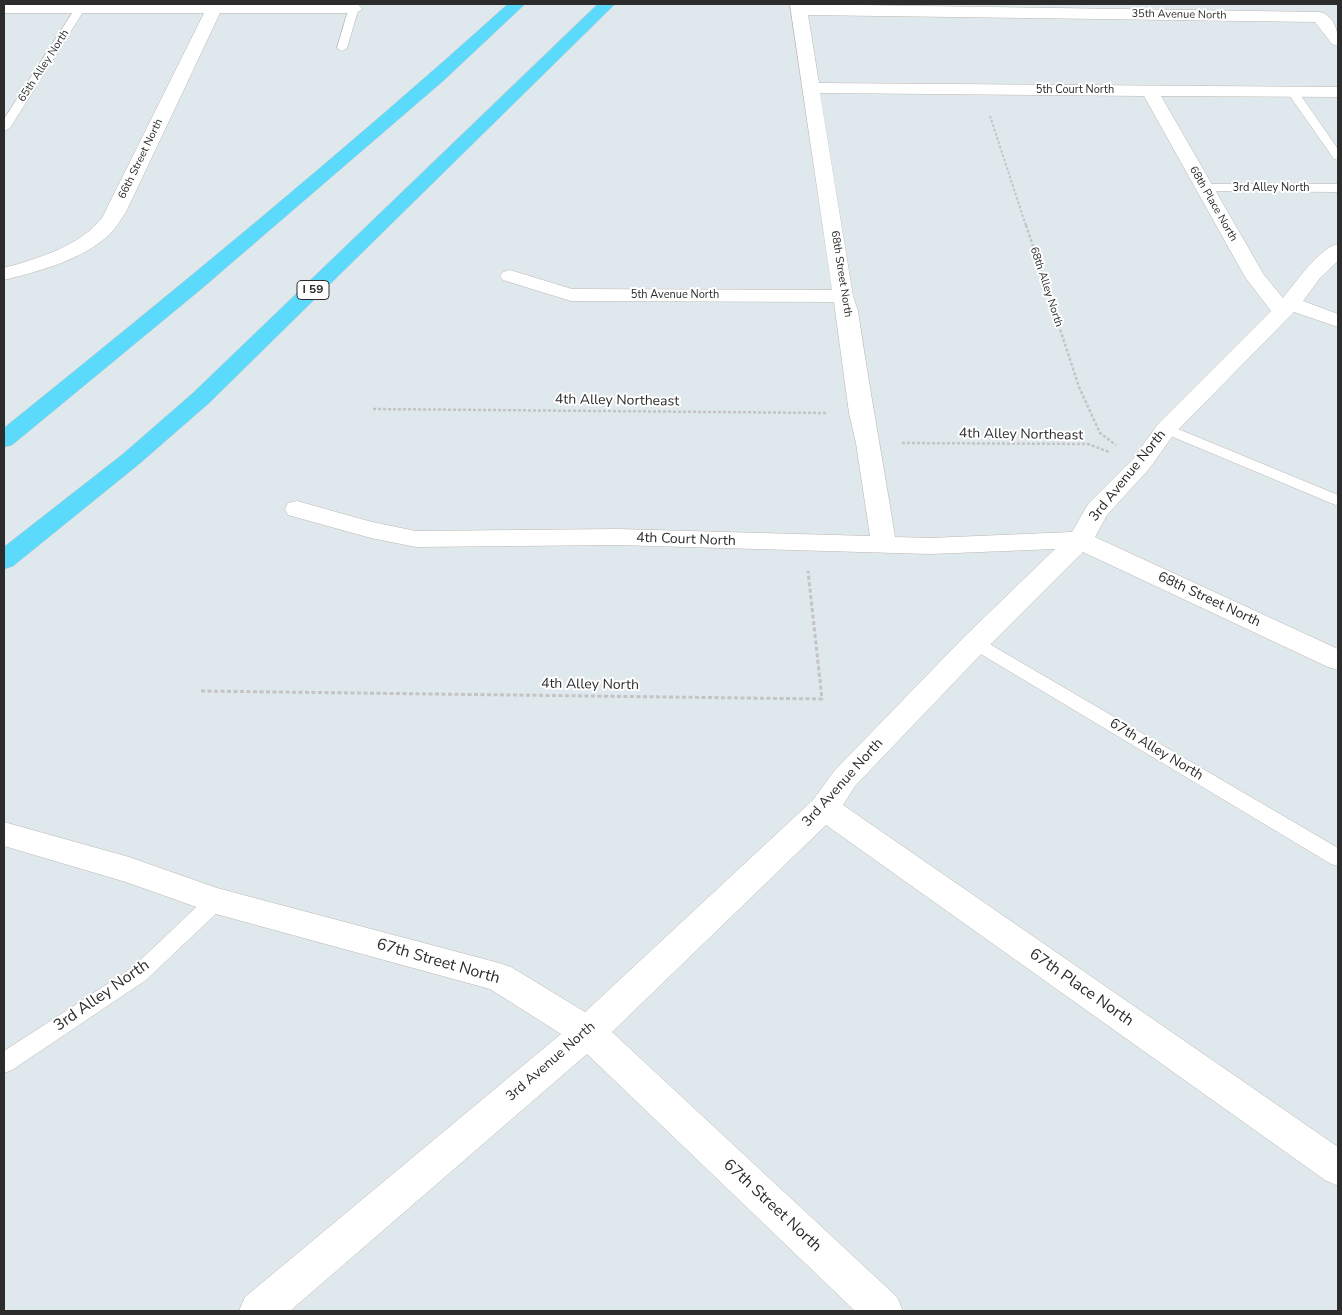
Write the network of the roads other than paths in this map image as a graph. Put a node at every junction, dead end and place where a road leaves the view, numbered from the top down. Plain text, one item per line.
1 (517, 4) edge
2 (607, 4) edge
3 (82, 6) edge
4 (215, 6) edge
5 (355, 6) edge
6 (798, 7) edge
7 (4, 8) edge
8 (1338, 41) edge
9 (342, 48) dead end
10 (812, 88) junction
11 (1150, 90) junction
12 (1293, 92) junction
13 (1338, 92) edge
14 (4, 128) edge
15 (1338, 157) edge
16 (1203, 188) junction
17 (1338, 188) edge
18 (1338, 250) edge
19 (12, 272) edge
20 (510, 276) dead end
21 (843, 296) junction
22 (1287, 308) junction
23 (1338, 320) edge
24 (1166, 429) junction
25 (4, 440) edge
26 (1338, 501) edge
27 (297, 509) dead end
28 (1080, 540) junction
29 (884, 545) junction
30 (4, 560) edge
31 (975, 643) junction
32 (1338, 660) edge
33 (824, 808) junction
34 (4, 834) edge
35 (1338, 858) edge
36 (216, 901) junction
37 (588, 1032) junction
38 (4, 1062) edge
39 (1338, 1168) edge
40 (258, 1311) edge
41 (883, 1311) edge

1 - 25 highway
2 - 30 highway, I 59
3 - 4 street
3 - 7 street
3 - 14 lane, 65th Alley North
4 - 5 street
4 - 19 street, 66th Street North
5 - 9 lane
6 - 8 street, 35th Avenue North
6 - 10 street, 68th Street North
10 - 11 street, 5th Court North
10 - 21 street, 68th Street North
11 - 12 street, 5th Court North
11 - 16 street, 68th Place North
12 - 13 street, 5th Court North
12 - 15 lane
16 - 17 lane, 3rd Alley North
16 - 22 street, 68th Place North
18 - 22 street, 3rd Avenue North
20 - 21 street, 5th Avenue North
21 - 29 street, 68th Street North
22 - 23 street
22 - 24 street, 3rd Avenue North
24 - 26 lane
24 - 28 street, 3rd Avenue North
27 - 29 street, 4th Court North
28 - 29 street, 4th Court North
28 - 31 street, 3rd Avenue North
28 - 32 street, 68th Street North
31 - 33 street, 3rd Avenue North
31 - 35 lane, 67th Alley North
33 - 37 street, 3rd Avenue North
33 - 39 street, 67th Place North
34 - 36 street, 67th Street North
36 - 37 street, 67th Street North
36 - 38 lane, 3rd Alley North
37 - 40 street, 3rd Avenue North
37 - 41 street, 67th Street North

